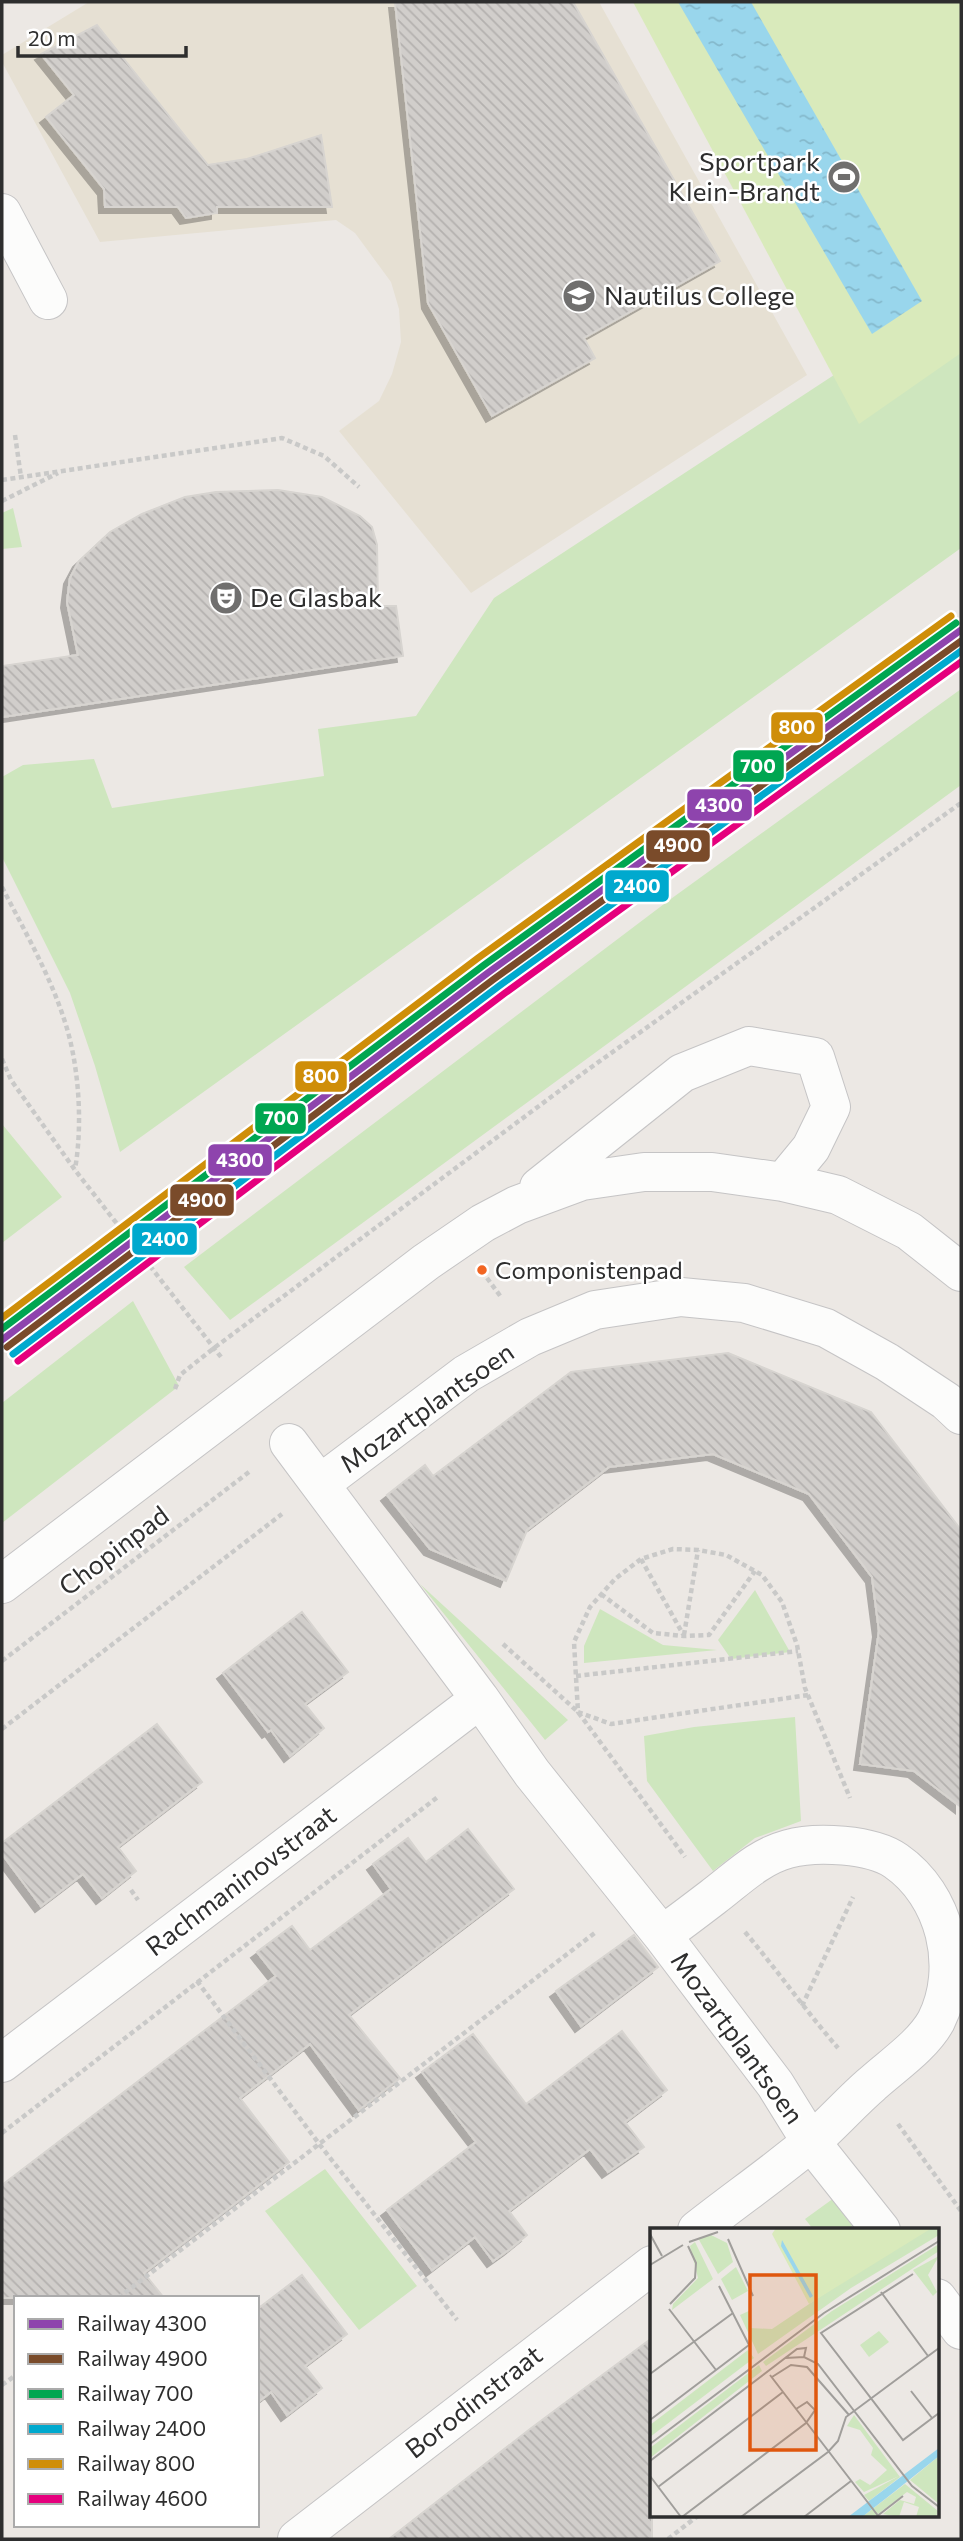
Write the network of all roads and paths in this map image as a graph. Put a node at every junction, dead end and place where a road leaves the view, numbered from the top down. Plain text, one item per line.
1 (2, 213) edge
2 (48, 300) dead end
3 (15, 435) dead end
4 (62, 471) junction
5 (21, 477) junction
6 (2, 480) edge
7 (359, 487) dead end
8 (2, 501) edge
9 (961, 803) edge
10 (2, 887) edge
11 (2, 1059) edge
12 (75, 1170) junction
13 (783, 1182) junction
14 (517, 1205) junction
15 (961, 1272) edge
16 (214, 1348) junction
17 (180, 1375) dead end
18 (961, 1415) edge
19 (289, 1443) dead end
20 (250, 1472) dead end
21 (320, 1484) junction
22 (698, 1550) junction
23 (641, 1559) junction
24 (755, 1571) junction
25 (2, 1584) edge
26 (601, 1594) junction
27 (684, 1636) junction
28 (500, 1641) dead end
29 (798, 1651) junction
30 (2, 1661) edge
31 (576, 1676) junction
32 (808, 1695) junction
33 (480, 1699) junction
34 (578, 1712) junction
35 (2, 1729) edge
36 (445, 1792) dead end
37 (863, 1849) junction
38 (131, 1890) dead end
39 (714, 1896) junction
40 (635, 1902) junction
41 (662, 1935) junction
42 (166, 1937) junction
43 (199, 1983) junction
44 (802, 2006) junction
45 (2, 2063) edge
46 (870, 2085) junction
47 (2, 2133) edge
48 (811, 2142) junction
49 (320, 2145) junction
50 (961, 2211) edge
51 (700, 2228) edge
52 (879, 2228) edge
53 (650, 2267) edge
54 (121, 2296) edge
55 (939, 2301) edge
56 (457, 2320) dead end
57 (961, 2330) edge
58 (698, 2516) edge
59 (297, 2539) edge
60 (668, 2539) edge

1 - 2 street
3 - 5 path
4 - 5 path
4 - 7 path
4 - 8 path
5 - 6 path
9 - 16 path
10 - 12 path
11 - 12 path
12 - 16 path
13 - 14 street
13 - 14 street
13 - 15 street
14 - 25 street
16 - 17 path
18 - 21 street, Mozartplantsoen
19 - 21 street, Mozartplantsoen
20 - 30 path, Chopinpad
21 - 33 street, Mozartplantsoen
21 - 35 path
22 - 23 path
22 - 24 path
22 - 27 path
23 - 26 path
23 - 27 path
24 - 27 path
24 - 29 path
26 - 27 path
26 - 31 path
28 - 34 path
29 - 31 path
29 - 32 path
31 - 34 path
32 - 34 path
32 - 37 path
33 - 40 street, Mozartplantsoen
33 - 42 street, Rachmaninovstraat
34 - 39 path
36 - 43 path, Rachmaninovstraat
37 - 39 street, Mozartplantsoen
37 - 44 path
37 - 46 street, Mozartplantsoen
38 - 42 path
39 - 41 street, Mozartplantsoen
39 - 44 path
40 - 41 street, Mozartplantsoen
40 - 49 path
41 - 48 street, Mozartplantsoen
42 - 43 path
42 - 45 street, Rachmaninovstraat
43 - 47 path, Rachmaninovstraat
43 - 49 path
44 - 46 path
46 - 48 street, Mozartplantsoen
46 - 50 path
48 - 51 street
48 - 52 street, Mozartplantsoen
49 - 54 path
49 - 56 path
53 - 59 street, Borodinstraat
55 - 57 street
58 - 60 path

